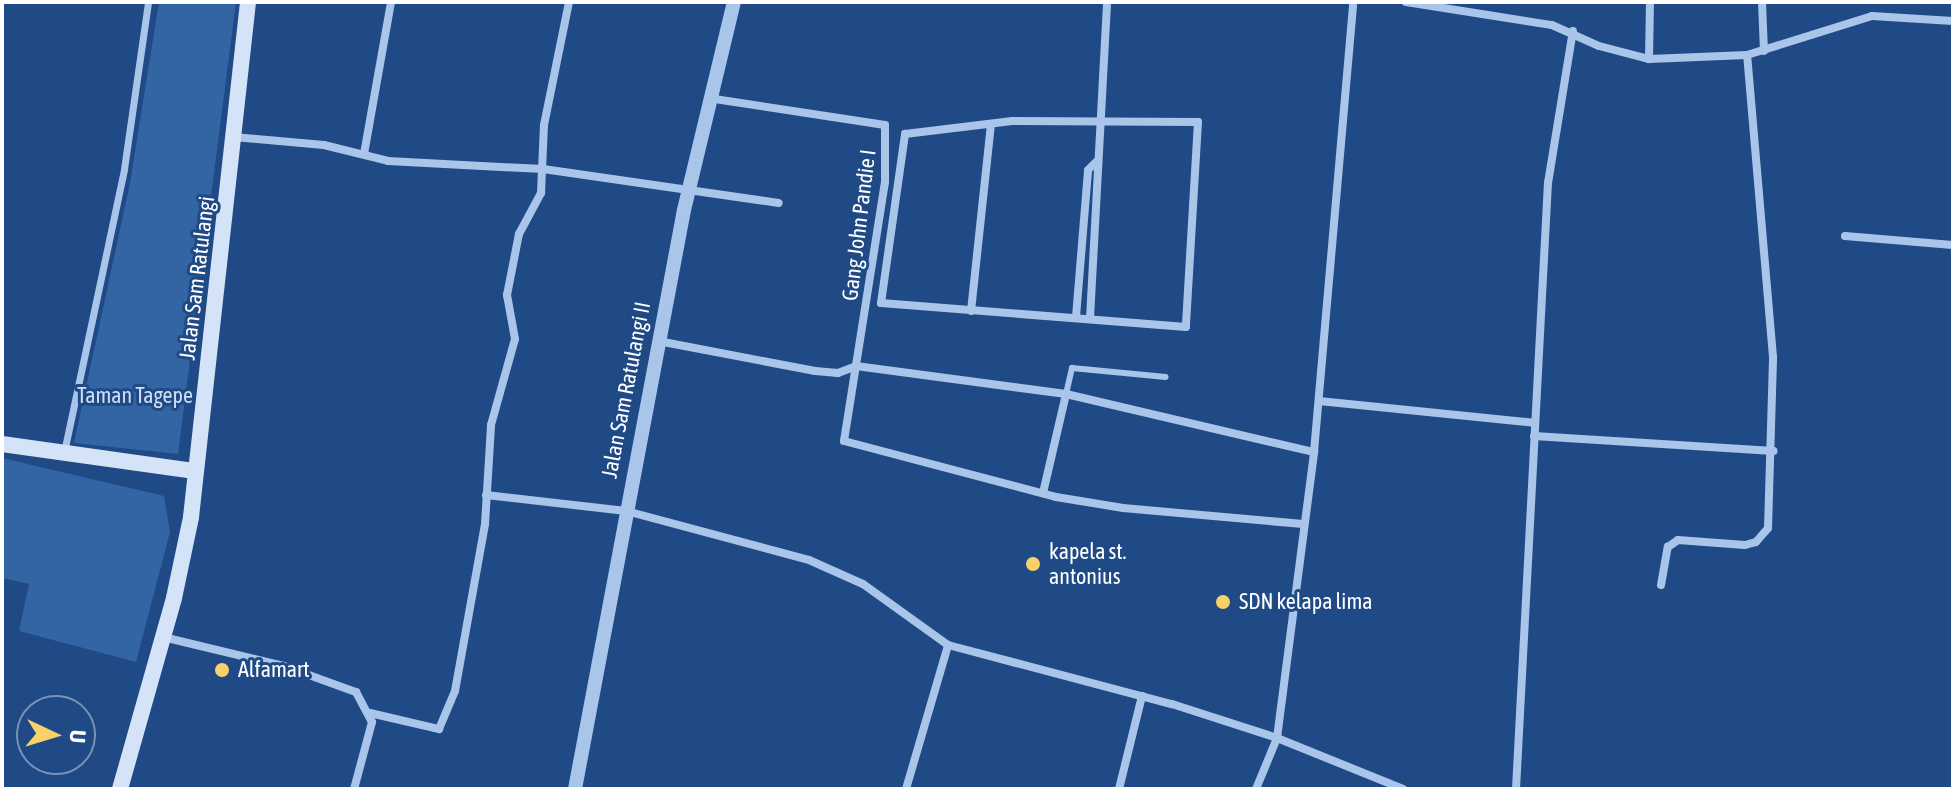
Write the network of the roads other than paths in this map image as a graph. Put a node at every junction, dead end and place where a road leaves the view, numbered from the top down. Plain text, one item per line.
1 (148, 2) edge
2 (248, 2) edge
3 (391, 2) edge
4 (569, 2) edge
5 (734, 2) edge
6 (1107, 2) edge
7 (1353, 2) edge
8 (1406, 2) edge
9 (1461, 2) edge
10 (1650, 2) edge
11 (1762, 2) edge
12 (1461, 13) junction
13 (1953, 21) edge
14 (1573, 31) junction
15 (1764, 51) junction
16 (1747, 55) junction
17 (1649, 59) junction
18 (707, 98) junction
19 (1100, 121) junction
20 (991, 124) junction
21 (234, 137) junction
22 (364, 154) junction
23 (1096, 162) junction
24 (543, 169) junction
25 (691, 188) junction
26 (779, 203) dead end
27 (1845, 236) dead end
28 (1953, 245) edge
29 (971, 311) junction
30 (1076, 317) junction
31 (1090, 318) junction
32 (658, 341) junction
33 (856, 366) junction
34 (1166, 377) dead end
35 (1066, 394) junction
36 (1319, 401) junction
37 (1534, 423) junction
38 (1534, 436) junction
39 (2, 444) edge
40 (1774, 451) junction
41 (1314, 452) junction
42 (64, 454) junction
43 (195, 471) junction
44 (1043, 493) junction
45 (486, 495) junction
46 (626, 511) junction
47 (1303, 524) junction
48 (1661, 585) dead end
49 (163, 637) junction
50 (948, 645) junction
51 (1142, 696) junction
52 (370, 713) junction
53 (1277, 738) junction
54 (120, 789) edge
55 (354, 789) edge
56 (575, 789) edge
57 (906, 789) edge
58 (1119, 789) edge
59 (1256, 789) edge
60 (1403, 789) edge
61 (1516, 789) edge

1 - 42 street
2 - 21 main road, Jalan Sam Ratulangi
3 - 22 street
4 - 24 street
5 - 18 street, Jalan Sam Ratulangi II
6 - 19 street
7 - 36 street
8 - 12 street
9 - 12 street
10 - 17 street
11 - 15 street
12 - 14 street
13 - 15 street
14 - 17 street
14 - 37 street
15 - 16 street
16 - 17 street
16 - 40 street
18 - 25 street, Jalan Sam Ratulangi II
18 - 33 street, Gang John Pandie I
19 - 20 street
19 - 23 street
19 - 31 street
20 - 29 street
20 - 29 street
21 - 22 street
21 - 43 main road, Jalan Sam Ratulangi
22 - 24 street
23 - 30 street
23 - 31 street
24 - 25 street
24 - 45 street
25 - 26 street
25 - 32 street, Jalan Sam Ratulangi II
27 - 28 street
29 - 30 street
30 - 31 street
32 - 33 street
32 - 46 street, Jalan Sam Ratulangi II
33 - 35 street
33 - 44 street
34 - 35 lane
35 - 41 street
35 - 44 street
36 - 37 street
36 - 41 street
37 - 38 street
38 - 40 street
38 - 61 street
39 - 42 main road
40 - 48 street
41 - 47 street
42 - 43 main road
43 - 49 main road, Jalan Sam Ratulangi
44 - 47 street
45 - 46 street
45 - 52 street
46 - 50 street
46 - 56 street, Jalan Sam Ratulangi II
47 - 53 street
49 - 52 street
49 - 54 main road, Jalan Sam Ratulangi
50 - 51 street
50 - 57 street
51 - 53 street
51 - 58 street
52 - 55 street
53 - 59 street
53 - 60 street

